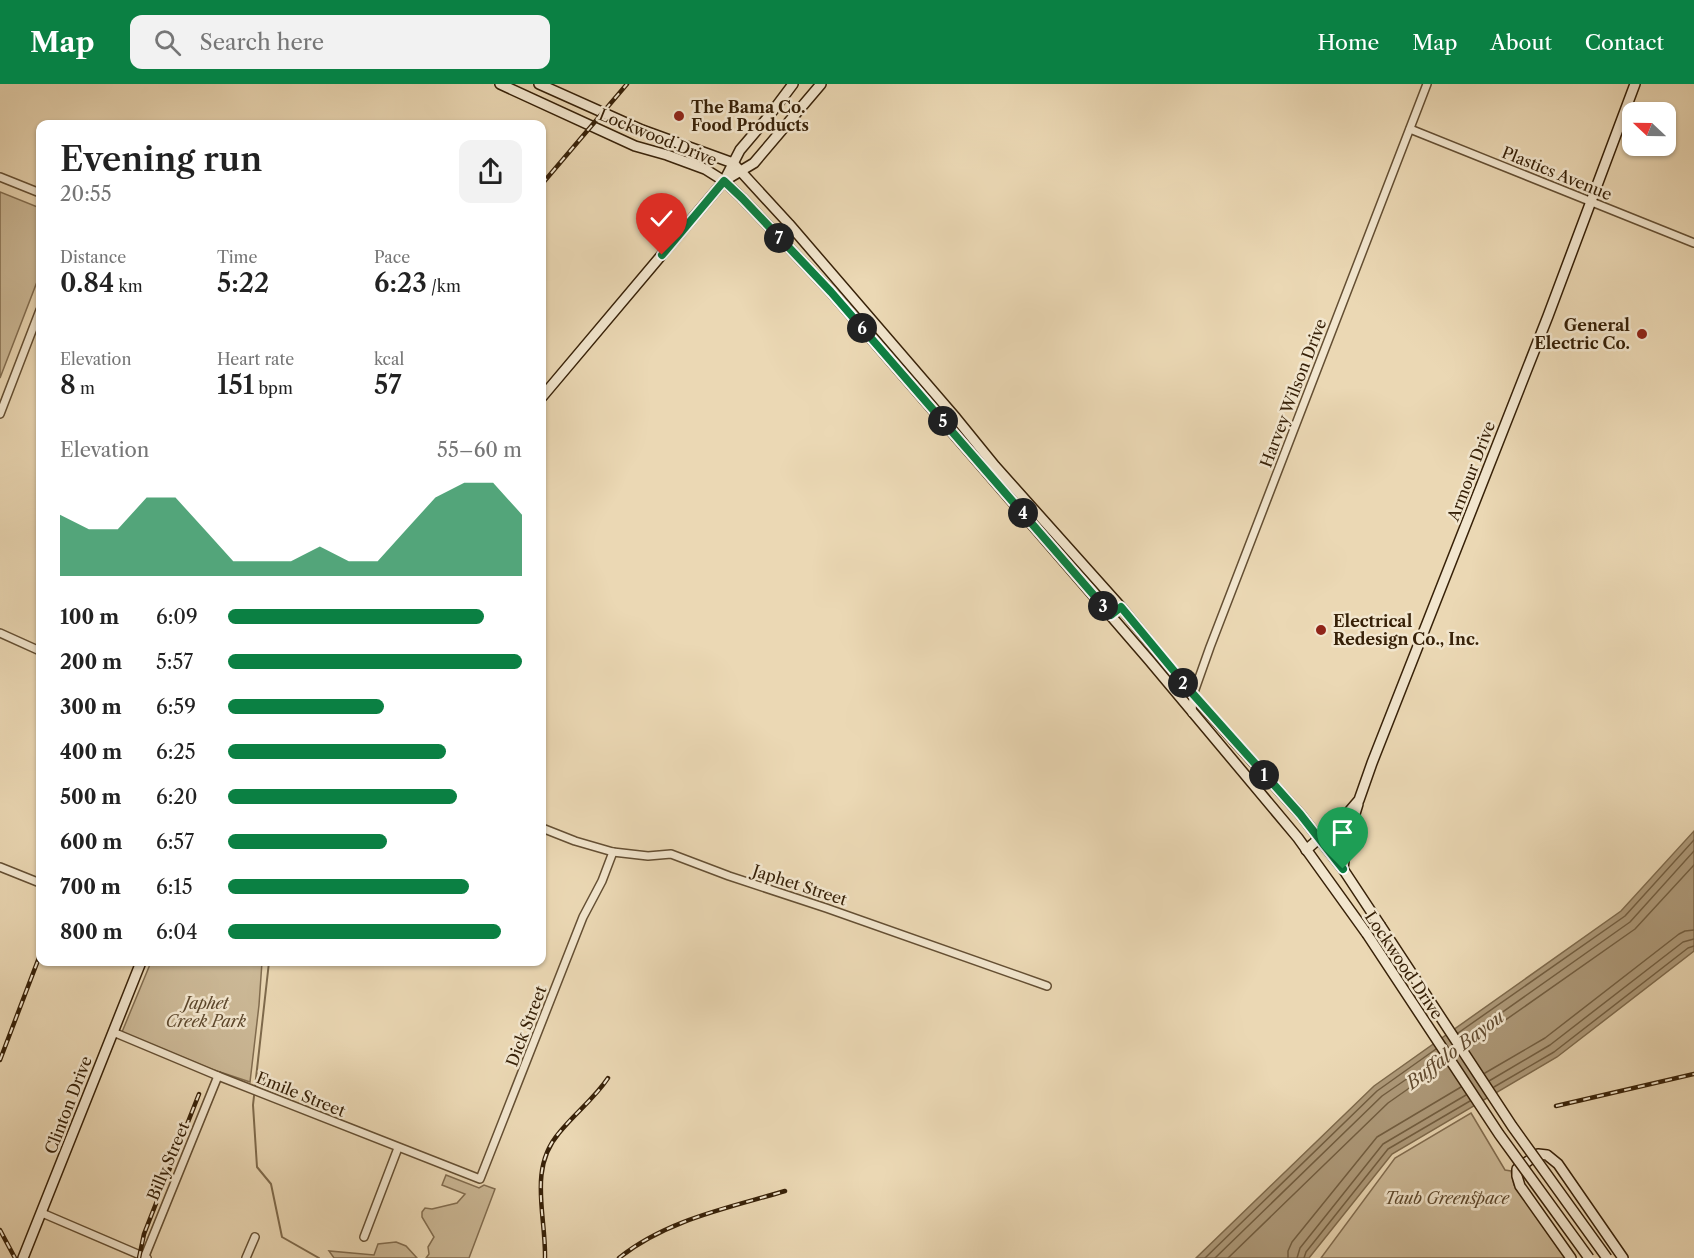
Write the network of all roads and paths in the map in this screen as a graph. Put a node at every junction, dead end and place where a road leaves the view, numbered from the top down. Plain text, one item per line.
1 (500, 84) edge
2 (539, 84) edge
3 (794, 84) edge
4 (821, 84) edge
5 (1427, 84) edge
6 (1635, 84) edge
7 (1410, 129) junction
8 (733, 163) junction
9 (741, 171) junction
10 (0, 177) edge
11 (724, 181) junction
12 (36, 191) edge
13 (1591, 201) junction
14 (1694, 243) edge
15 (820, 260) junction
16 (809, 269) junction
17 (860, 306) junction
18 (850, 314) junction
19 (36, 320) edge
20 (884, 334) junction
21 (875, 343) junction
22 (546, 392) edge
23 (0, 414) edge
24 (1058, 537) junction
25 (1051, 545) junction
26 (1121, 607) junction
27 (1111, 615) junction
28 (0, 633) edge
29 (36, 649) edge
30 (1193, 694) junction
31 (1192, 713) junction
32 (1359, 800) junction
33 (546, 830) edge
34 (1319, 839) junction
35 (1306, 850) junction
36 (613, 852) junction
37 (0, 867) edge
38 (1343, 869) junction
39 (36, 881) edge
40 (139, 966) edge
41 (1047, 986) dead end
42 (113, 1032) junction
43 (221, 1077) junction
44 (398, 1148) junction
45 (480, 1179) joint
46 (42, 1213) junction
47 (255, 1237) dead end
48 (364, 1237) dead end
49 (146, 1257) edge
50 (23, 1258) edge
51 (246, 1258) edge
52 (1571, 1258) edge
53 (1589, 1258) edge
54 (1607, 1258) edge
55 (1623, 1258) edge

1 - 11 main road, Lockwood Drive
2 - 8 main road, Lockwood Drive
3 - 8 main road
4 - 9 main road
5 - 7 street, Harvey Wilson Drive
6 - 13 main road, Armour Drive
7 - 13 street, Plastics Avenue
7 - 30 street, Harvey Wilson Drive
8 - 9 main road, Lockwood Drive
8 - 11 main road
9 - 11 main road
9 - 15 main road, Lockwood Drive
10 - 12 street
11 - 16 main road, Lockwood Drive
11 - 22 main road
13 - 14 street, Plastics Avenue
13 - 32 main road, Armour Drive
15 - 16 main road
15 - 17 main road, Lockwood Drive
16 - 18 main road, Lockwood Drive
17 - 18 main road
17 - 20 main road, Lockwood Drive
18 - 21 main road, Lockwood Drive
19 - 23 street
20 - 21 main road
20 - 24 main road, Lockwood Drive
21 - 25 main road, Lockwood Drive
24 - 25 main road
24 - 26 main road, Lockwood Drive
25 - 27 main road, Lockwood Drive
26 - 27 main road
26 - 30 main road, Lockwood Drive
27 - 31 main road, Lockwood Drive
28 - 29 street
30 - 31 street, Harvey Wilson Drive
30 - 34 main road, Lockwood Drive
31 - 35 main road, Lockwood Drive
32 - 34 main road, Armour Drive
32 - 38 main road
33 - 36 street, Japhet Street
34 - 35 main road, Armour Drive
34 - 38 main road, Lockwood Drive
35 - 53 main road, Lockwood Drive, bridge
36 - 41 street, Japhet Street
36 - 45 street, Dick Street
37 - 39 street
38 - 54 main road, Lockwood Drive, bridge
40 - 42 main road, Clinton Drive
42 - 43 street, Emile Street
42 - 46 main road, Clinton Drive
43 - 44 street, Emile Street
43 - 49 street, Billy Street
44 - 45 street, Emile Street
44 - 48 street
46 - 49 street
46 - 50 main road, Clinton Drive
47 - 51 street
52 - 55 main road

